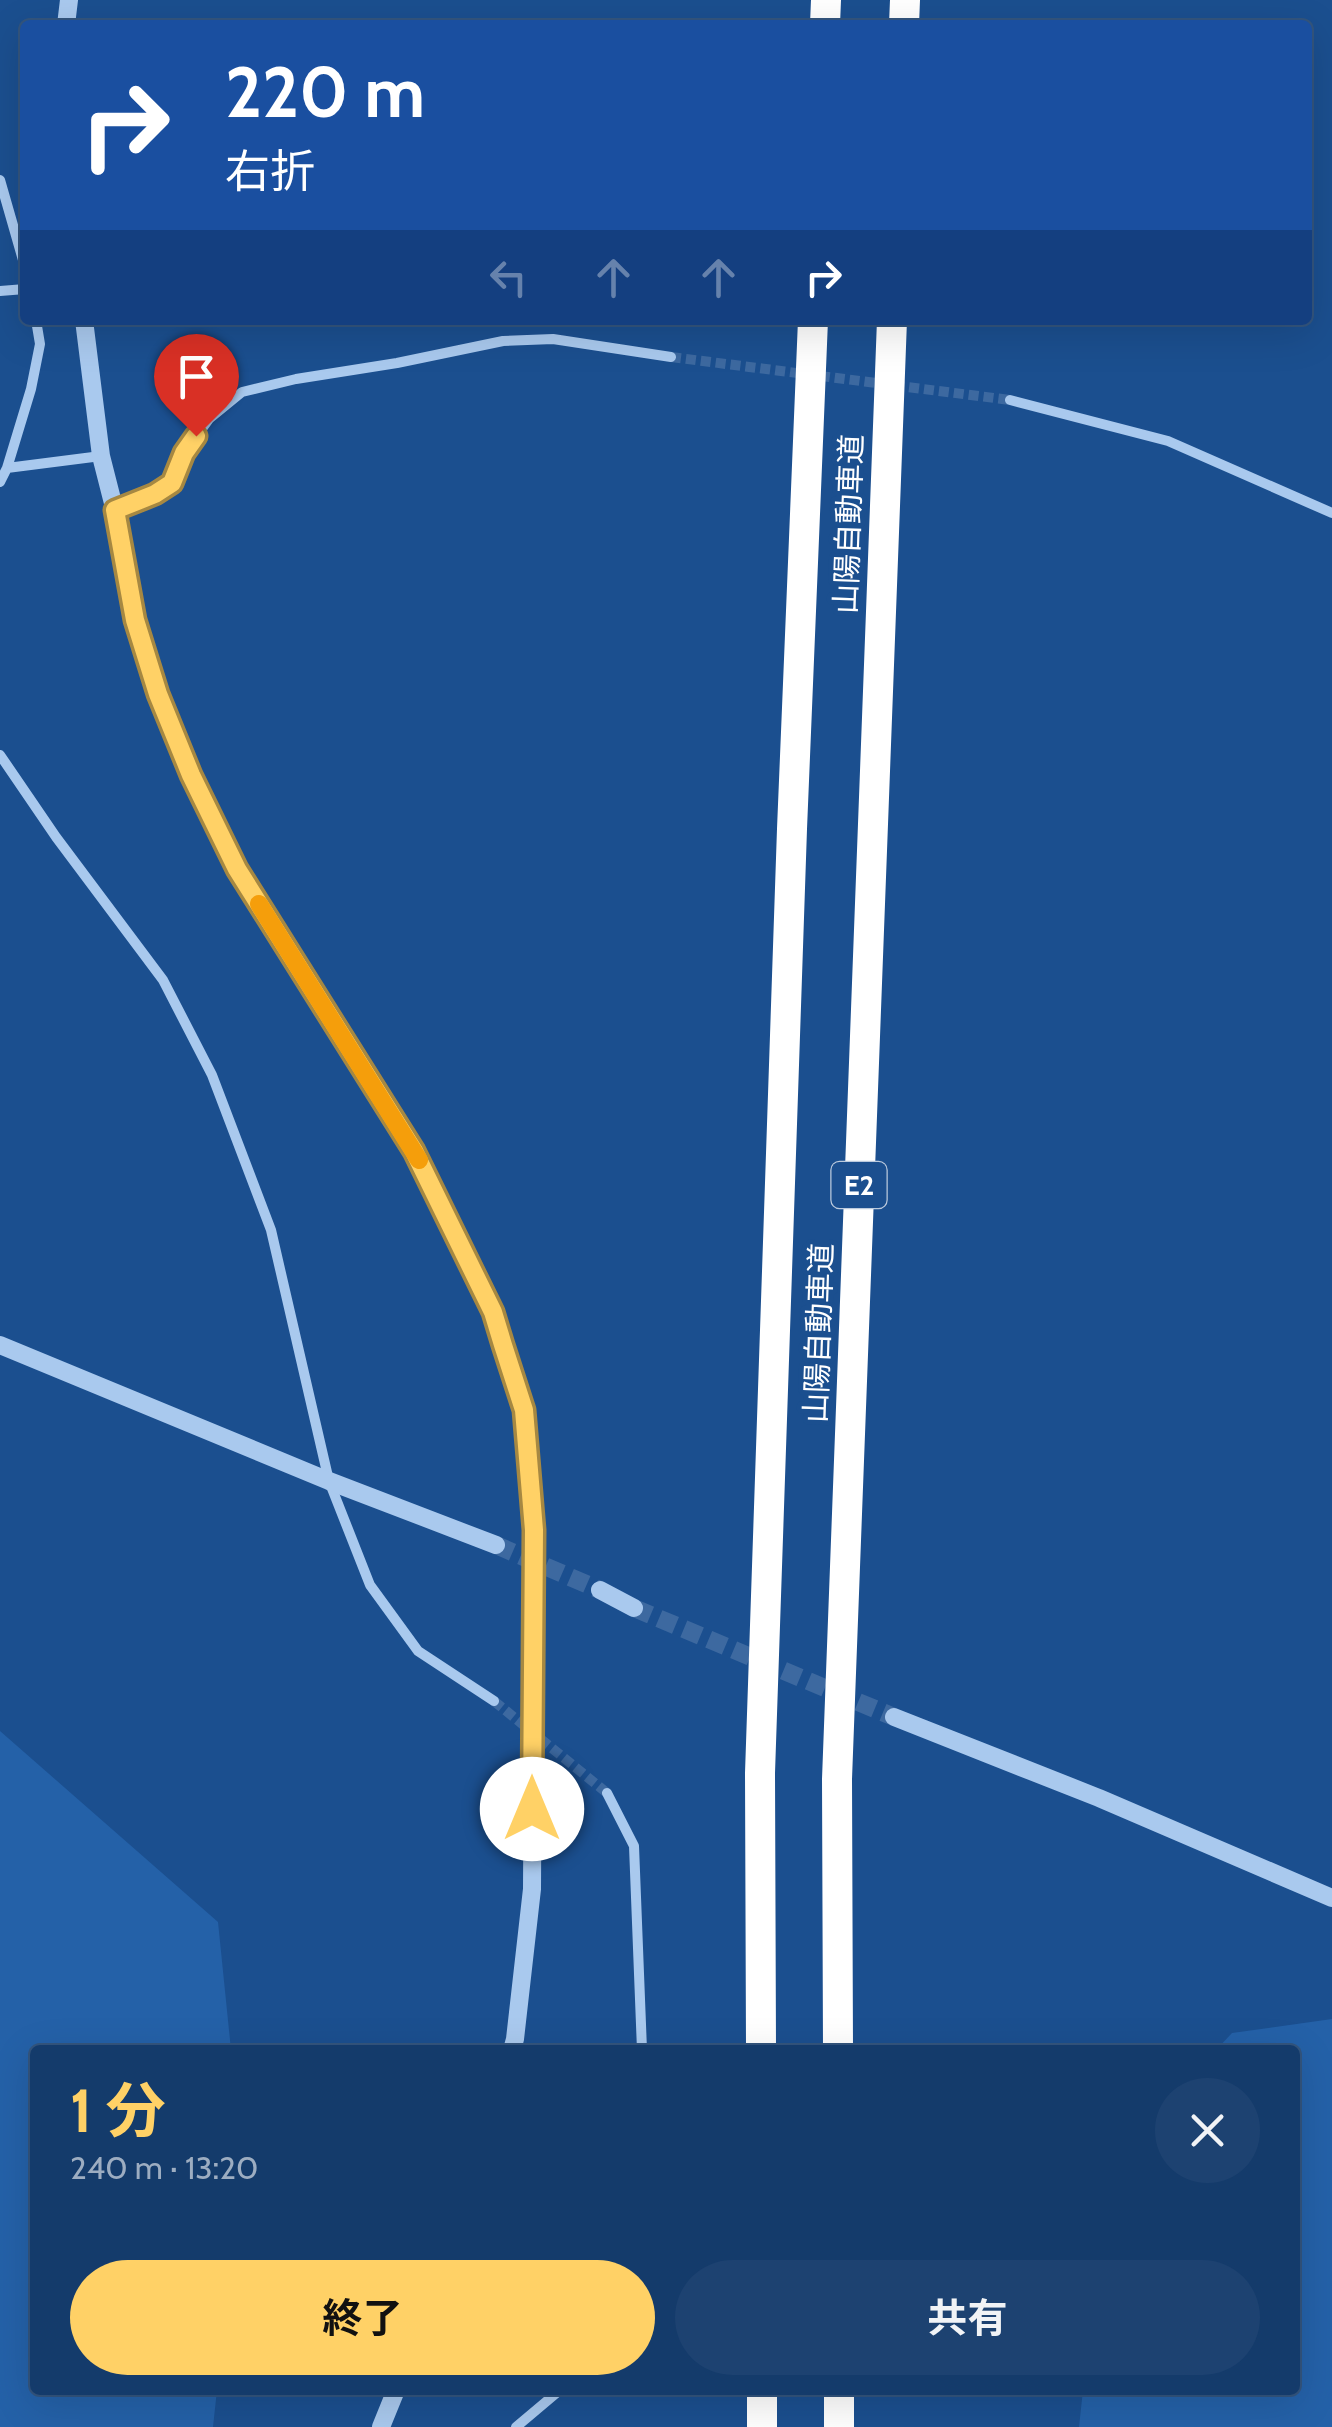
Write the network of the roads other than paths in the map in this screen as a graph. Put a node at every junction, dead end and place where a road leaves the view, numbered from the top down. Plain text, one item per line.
1 (0, 180) edge
2 (20, 250) edge
3 (37, 325) edge
4 (85, 325) edge
5 (813, 325) edge
6 (892, 325) edge
7 (672, 357) tunnel mouth
8 (1010, 400) tunnel mouth
9 (101, 456) junction
10 (7, 468) junction
11 (0, 482) edge
12 (115, 510) junction
13 (1332, 514) edge
14 (0, 755) edge
15 (0, 1345) edge
16 (329, 1480) junction
17 (496, 1545) tunnel mouth
18 (600, 1590) tunnel mouth
19 (634, 1608) tunnel mouth
20 (494, 1701) tunnel mouth
21 (894, 1716) tunnel mouth
22 (608, 1793) tunnel mouth
23 (1332, 1898) edge
24 (513, 2045) edge
25 (642, 2045) edge
26 (761, 2045) edge
27 (838, 2045) edge
28 (394, 2395) edge
29 (554, 2395) edge
30 (762, 2395) edge
31 (839, 2395) edge
32 (381, 2427) edge
33 (516, 2427) edge
34 (762, 2427) edge
35 (839, 2427) edge

1 - 2 street
3 - 10 street
4 - 9 street
5 - 26 highway, 山陽自動車道
6 - 27 highway, 山陽自動車道 / E2
7 - 12 street
8 - 13 street
9 - 10 street
9 - 12 street
10 - 11 street
12 - 24 street
14 - 16 street
15 - 16 street
16 - 17 street
16 - 20 street
18 - 19 street
21 - 23 street
22 - 25 street
28 - 32 street
29 - 33 street
30 - 34 highway
31 - 35 highway

